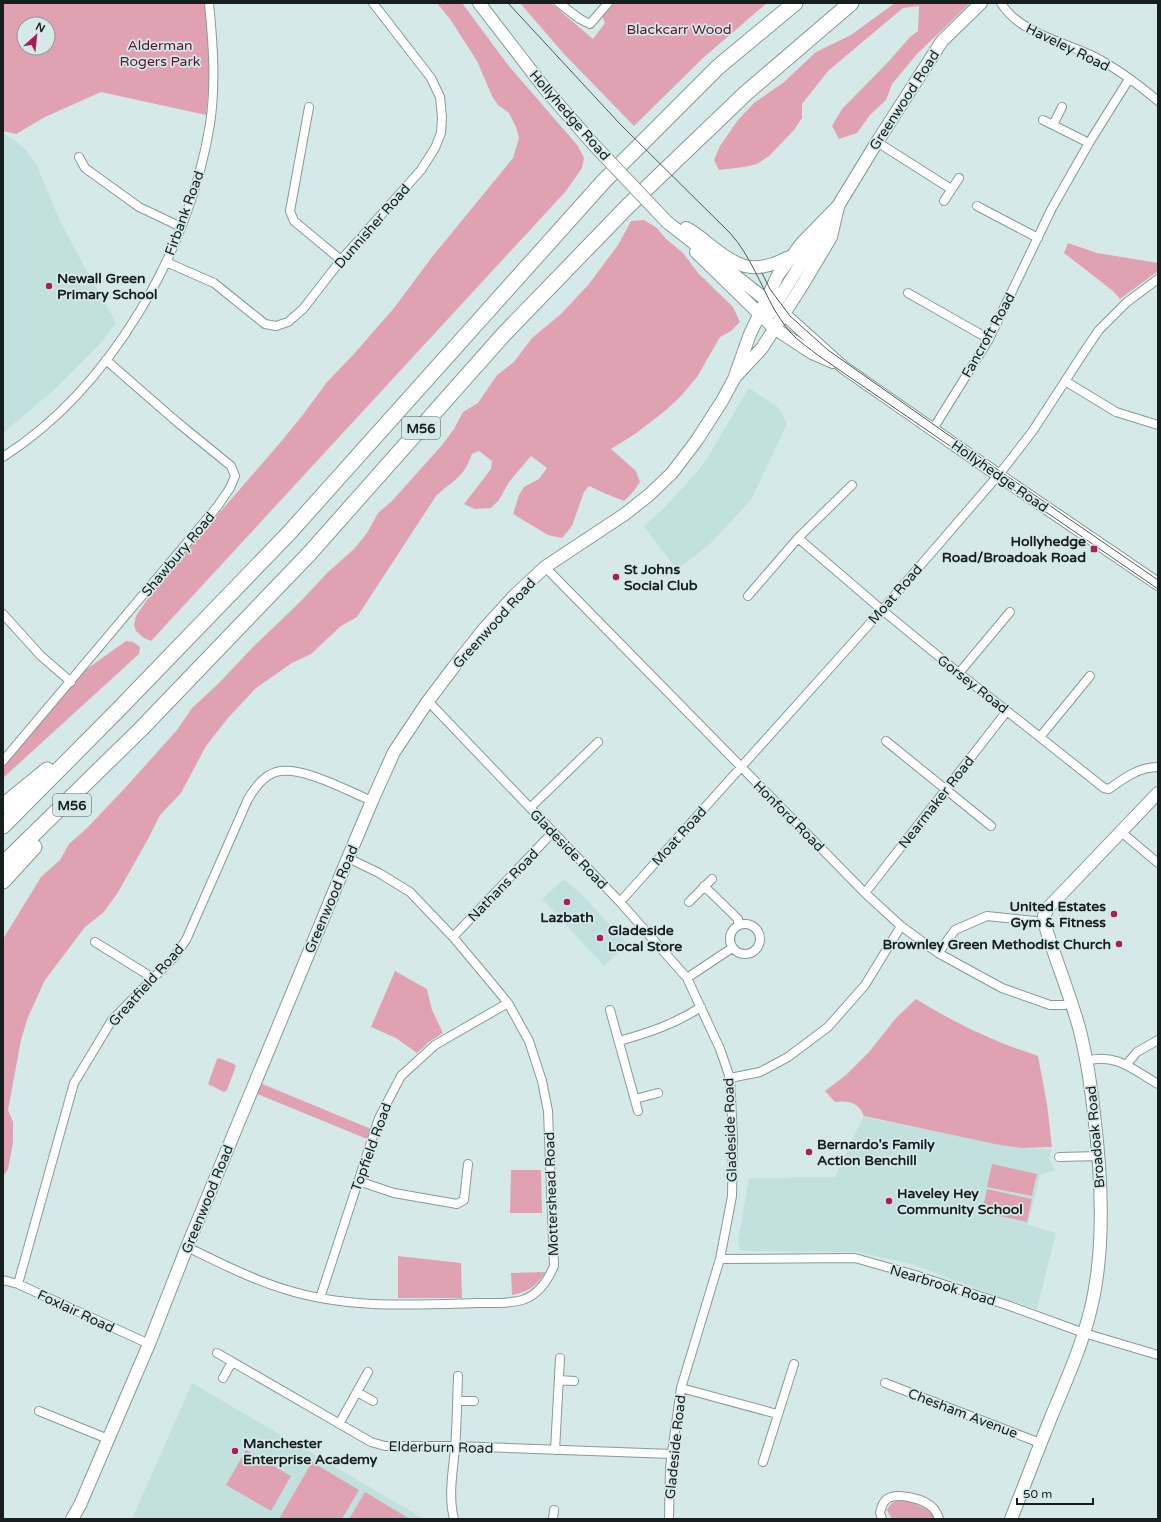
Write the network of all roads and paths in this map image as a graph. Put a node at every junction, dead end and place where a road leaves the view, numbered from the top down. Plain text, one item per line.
1 (209, 3) edge
2 (373, 3) edge
3 (479, 3) edge
4 (559, 3) edge
5 (608, 3) edge
6 (795, 3) edge
7 (851, 3) edge
8 (981, 3) edge
9 (1001, 3) edge
10 (1129, 79) junction
11 (1158, 101) edge
12 (309, 107) dead end
13 (1062, 107) dead end
14 (1043, 120) dead end
15 (1053, 125) junction
16 (877, 142) junction
17 (1089, 143) junction
18 (79, 157) dead end
19 (959, 178) dead end
20 (951, 189) junction
21 (944, 201) dead end
22 (838, 206) junction
23 (977, 206) dead end
24 (667, 222) junction
25 (181, 227) junction
26 (1038, 238) junction
27 (790, 256) junction
28 (341, 260) junction
29 (166, 262) junction
30 (1158, 278) edge
31 (908, 293) dead end
32 (775, 307) junction
33 (759, 314) junction
34 (774, 328) junction
35 (989, 339) junction
36 (106, 360) junction
37 (844, 367) junction
38 (734, 379) junction
39 (1065, 381) junction
40 (1158, 426) edge
41 (933, 429) junction
42 (3, 457) edge
43 (998, 475) junction
44 (852, 485) dead end
45 (798, 538) junction
46 (546, 567) junction
47 (1158, 584) edge
48 (748, 596) dead end
49 (882, 610) junction
50 (1010, 612) dead end
51 (3, 614) edge
52 (959, 673) junction
53 (1090, 676) dead end
54 (71, 682) junction
55 (428, 701) junction
56 (119, 709) junction
57 (1008, 711) junction
58 (141, 729) junction
59 (1040, 737) junction
60 (886, 741) dead end
61 (598, 742) dead end
62 (3, 762) edge
63 (1158, 767) edge
64 (741, 768) junction
65 (946, 790) junction
66 (1158, 793) edge
67 (372, 801) junction
68 (3, 806) edge
69 (530, 808) junction
70 (3, 826) edge
71 (991, 826) dead end
72 (1120, 831) junction
73 (553, 832) junction
74 (348, 858) junction
75 (1158, 863) edge
76 (3, 864) edge
77 (712, 879) dead end
78 (3, 881) edge
79 (704, 886) junction
80 (865, 893) junction
81 (620, 902) junction
82 (689, 902) dead end
83 (1044, 922) junction
84 (738, 925) junction
85 (901, 926) junction
86 (453, 937) junction
87 (95, 942) dead end
88 (732, 948) junction
89 (938, 953) junction
90 (153, 978) junction
91 (687, 978) junction
92 (1071, 1002) junction
93 (508, 1003) junction
94 (701, 1008) junction
95 (610, 1010) dead end
96 (1158, 1040) edge
97 (619, 1041) junction
98 (1087, 1061) junction
99 (1126, 1065) junction
100 (730, 1078) junction
101 (1158, 1084) edge
102 (658, 1093) dead end
103 (634, 1099) junction
104 (638, 1111) dead end
105 (1100, 1156) junction
106 (1060, 1157) dead end
107 (468, 1164) dead end
108 (358, 1182) junction
109 (187, 1247) junction
110 (720, 1259) junction
111 (3, 1280) edge
112 (18, 1284) junction
113 (320, 1298) junction
114 (1084, 1333) junction
115 (149, 1344) junction
116 (217, 1353) dead end
117 (1158, 1356) edge
118 (560, 1358) dead end
119 (232, 1362) junction
120 (794, 1364) dead end
121 (368, 1372) dead end
122 (458, 1376) dead end
123 (222, 1378) dead end
124 (559, 1380) junction
125 (574, 1381) dead end
126 (885, 1383) dead end
127 (681, 1388) junction
128 (357, 1392) junction
129 (457, 1400) junction
130 (373, 1401) dead end
131 (474, 1401) dead end
132 (39, 1411) dead end
133 (777, 1414) junction
134 (339, 1424) junction
135 (108, 1439) junction
136 (1040, 1443) junction
137 (455, 1446) junction
138 (555, 1450) junction
139 (672, 1454) junction
140 (763, 1462) dead end
141 (72, 1519) edge
142 (454, 1519) edge
143 (669, 1519) edge
144 (882, 1519) edge
145 (939, 1519) edge
146 (1011, 1519) edge

1 - 25 street, Firbank Road
2 - 28 street, Dunnisher Road
3 - 24 street, Hollyhedge Road, bridge
4 - 5 street
6 - 56 highway, M56
7 - 58 highway, M56
8 - 16 street, Greenwood Road
9 - 10 street, Haveley Road
10 - 11 street, Haveley Road
10 - 17 street, Fancroft Road
12 - 28 street
13 - 15 street
14 - 15 street
15 - 17 street
16 - 20 street
16 - 22 street, Greenwood Road
17 - 26 street, Fancroft Road
18 - 25 street
19 - 20 street
20 - 21 street
22 - 27 street, Greenwood Road
22 - 32 street
23 - 26 street
24 - 27 street
24 - 32 street, Hollyhedge Road
24 - 33 street, Hollyhedge Road
25 - 29 street, Firbank Road
26 - 35 street, Fancroft Road
27 - 32 street, Greenwood Road
28 - 29 street, Dunnisher Road
29 - 36 street, Firbank Road
30 - 39 street, Moat Road
31 - 35 street
32 - 33 street, Greenwood Road
32 - 34 street, Greenwood Road
32 - 37 street, Hollyhedge Road
33 - 34 street, Hollyhedge Road
33 - 38 street, Greenwood Road
34 - 37 street, Hollyhedge Road
34 - 38 street, Greenwood Road
35 - 41 street, Fancroft Road
36 - 42 street, Firbank Road
36 - 54 street, Shawbury Road
37 - 41 street, Hollyhedge Road
38 - 46 street, Greenwood Road
39 - 40 street
39 - 43 street, Moat Road
41 - 43 street, Hollyhedge Road
43 - 47 street, Hollyhedge Road
43 - 49 street, Moat Road
44 - 45 street
45 - 48 street
45 - 49 street, Gorsey Road
46 - 55 street, Greenwood Road
46 - 64 street, Honford Road
49 - 52 street, Gorsey Road
49 - 64 street, Moat Road
50 - 52 street
51 - 54 street
52 - 57 street, Gorsey Road
53 - 59 street
54 - 62 street, Shawbury Road
55 - 67 street, Greenwood Road
55 - 69 street, Gladeside Road
56 - 68 highway, M56
56 - 70 highway, M56
57 - 59 street, Gorsey Road
57 - 65 street, Nearmaker Road
58 - 76 highway, M56
58 - 78 highway, M56
59 - 63 street, Gorsey Road
60 - 65 street
61 - 69 street
64 - 80 street, Honford Road
64 - 81 street, Moat Road
65 - 71 street
65 - 80 street, Nearmaker Road
66 - 72 street
67 - 74 street, Greenwood Road
67 - 90 street, Greatfield Road
69 - 73 street, Gladeside Road
72 - 75 street
72 - 83 street
73 - 81 street, Gladeside Road
73 - 86 street, Nathans Road
74 - 86 street, Mottershead Road
74 - 109 street, Greenwood Road
77 - 79 street
79 - 82 street
79 - 84 street
80 - 85 street, Honford Road
81 - 91 street, Gladeside Road
83 - 89 street
83 - 92 street, Broadoak Road
84 - 88 street
84 - 88 street
85 - 89 street, Honford Road
85 - 100 street
86 - 93 street, Mottershead Road
87 - 90 street
88 - 91 street
89 - 92 street, Honford Road
90 - 112 street, Greatfield Road
91 - 94 street, Gladeside Road
92 - 98 street, Broadoak Road
93 - 108 street, Topfield Road
93 - 113 street, Mottershead Road
94 - 97 street
94 - 100 street, Gladeside Road
95 - 97 street
96 - 99 street
97 - 103 street
98 - 99 street
98 - 105 street, Broadoak Road
99 - 101 street
100 - 110 street, Gladeside Road
102 - 103 street
103 - 104 street
105 - 106 street
105 - 114 street, Broadoak Road
107 - 108 street
108 - 113 street, Topfield Road
109 - 113 street, Mottershead Road
109 - 115 street, Greenwood Road
110 - 114 street, Nearbrook Road
110 - 127 street, Gladeside Road
111 - 112 street, Foxlair Road
112 - 115 street, Foxlair Road
114 - 117 street, Nearbrook Road
114 - 136 street, Broadoak Road
115 - 135 street, Greenwood Road
116 - 119 street, Elderburn Road
118 - 124 street
119 - 123 street
119 - 134 street, Elderburn Road
120 - 133 street
121 - 128 street
122 - 129 street
124 - 125 street
124 - 138 street
126 - 136 street, Chesham Avenue
127 - 133 street
127 - 139 street, Gladeside Road
128 - 130 street
128 - 134 street
129 - 131 street
129 - 137 street
132 - 135 street
133 - 140 street
134 - 137 street, Elderburn Road
135 - 141 street, Greenwood Road
136 - 146 street, Broadoak Road
137 - 138 street, Elderburn Road
137 - 142 street
138 - 139 street, Elderburn Road
139 - 143 street, Gladeside Road
144 - 145 street

